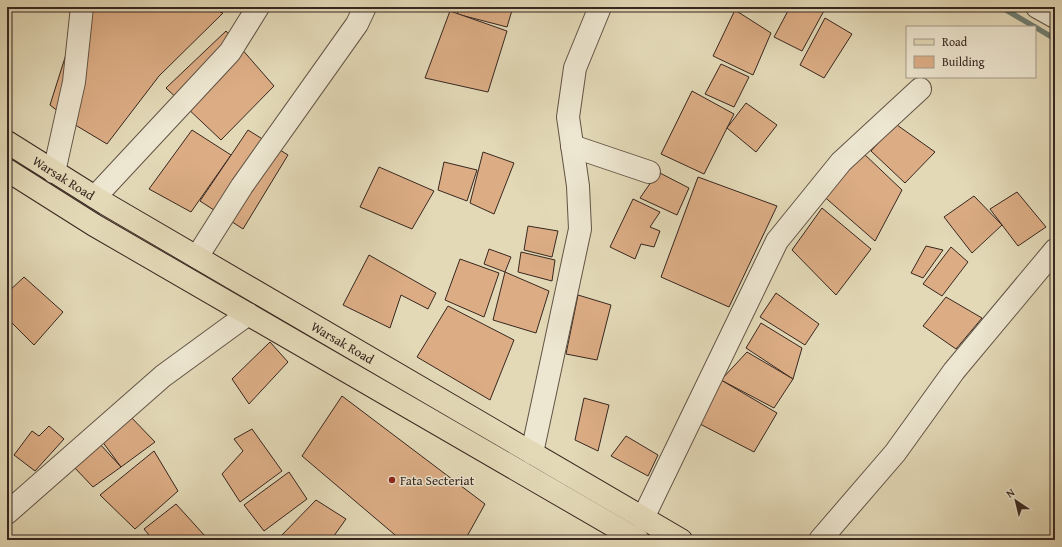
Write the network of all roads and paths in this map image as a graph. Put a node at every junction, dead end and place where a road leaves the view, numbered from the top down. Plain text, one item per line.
1 (82, 7) edge
2 (258, 7) edge
3 (365, 7) edge
4 (600, 7) edge
5 (1037, 7) edge
6 (1055, 17) edge
7 (920, 89) dead end
8 (7, 142) edge
9 (572, 146) junction
10 (7, 170) edge
11 (54, 172) junction
12 (649, 172) dead end
13 (94, 197) junction
14 (144, 227) junction
15 (134, 247) junction
16 (1055, 250) edge
17 (197, 258) junction
18 (248, 314) junction
19 (532, 453) junction
20 (7, 513) edge
21 (643, 518) junction
22 (638, 540) edge
23 (681, 540) edge
24 (820, 540) edge

1 - 11 street
2 - 13 street
3 - 17 street
4 - 9 street
5 - 6 street
7 - 21 street
8 - 11 main road, Warsak Road
9 - 12 street
9 - 19 street
10 - 15 main road, Warsak Road
11 - 13 main road, Warsak Road
13 - 14 main road, Warsak Road
14 - 15 main road
14 - 17 main road, Warsak Road
15 - 18 main road, Warsak Road
16 - 24 street
17 - 19 main road, Warsak Road
18 - 20 street
18 - 22 main road, Warsak Road
19 - 21 main road, Warsak Road
21 - 23 main road, Warsak Road

